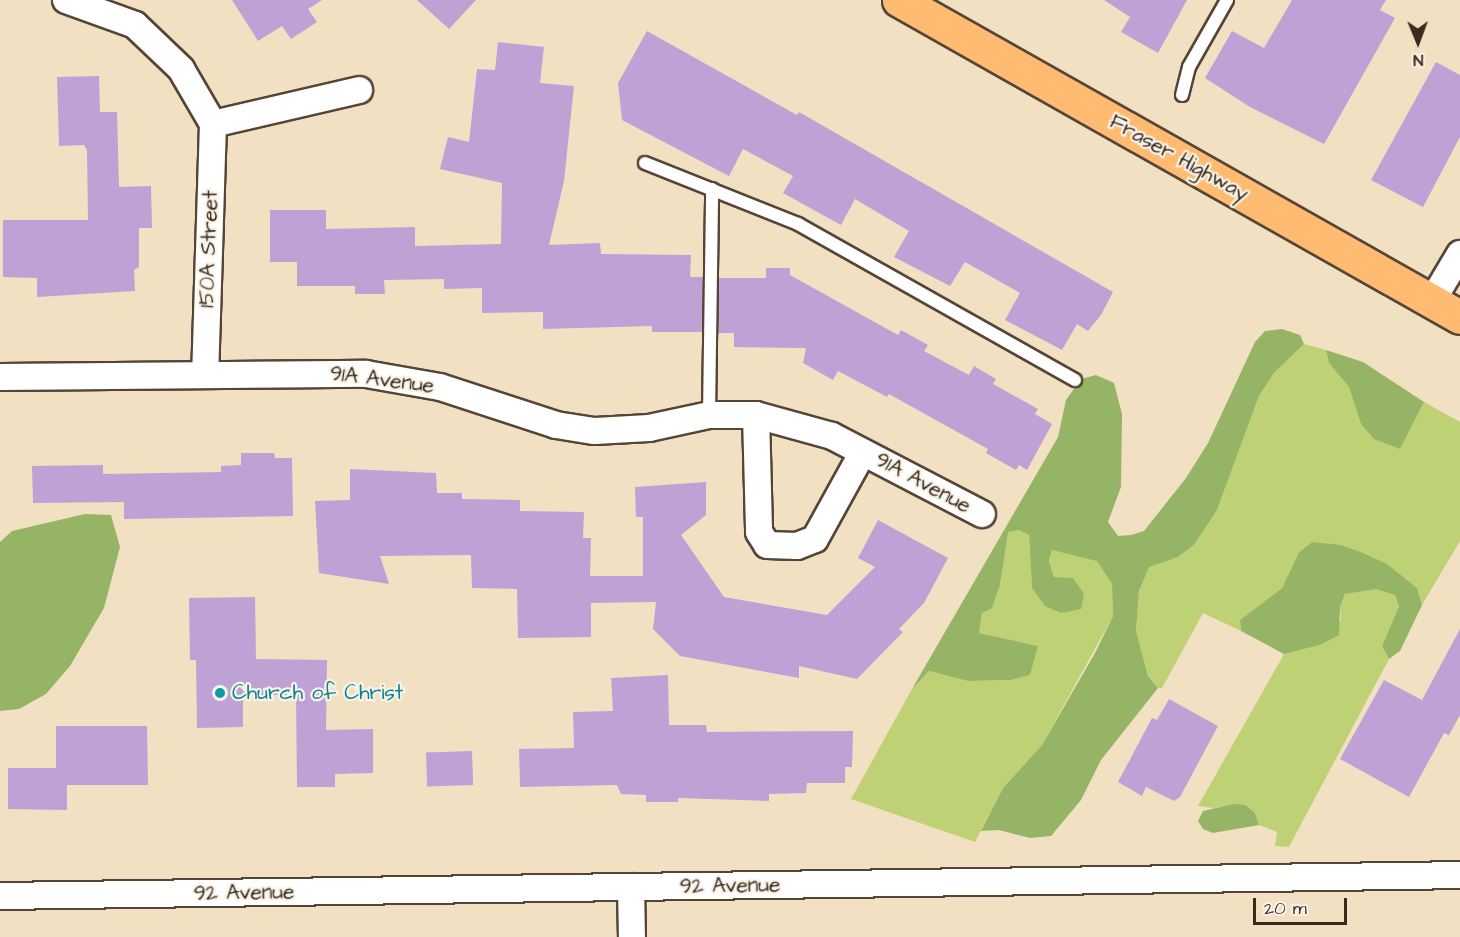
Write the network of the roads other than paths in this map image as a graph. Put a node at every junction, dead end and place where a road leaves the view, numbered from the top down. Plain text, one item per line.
1 (66, 0) edge
2 (898, 0) edge
3 (1227, 0) edge
4 (360, 90) dead end
5 (1182, 95) dead end
6 (213, 124) junction
7 (645, 163) dead end
8 (712, 189) junction
9 (1460, 254) edge
10 (1446, 309) edge
11 (205, 372) junction
12 (0, 377) edge
13 (1075, 380) dead end
14 (709, 415) junction
15 (756, 415) junction
16 (863, 452) junction
17 (982, 514) dead end
18 (1460, 875) edge
19 (631, 887) junction
20 (0, 896) edge
21 (632, 937) edge

1 - 6 street
2 - 10 main road, Fraser Highway
3 - 5 lane
4 - 6 street
6 - 11 street, 150A Street
7 - 8 lane
8 - 13 lane
8 - 14 lane
9 - 10 street
11 - 12 street, 91A Avenue
11 - 14 street, 91A Avenue
14 - 15 street, 91A Avenue
15 - 16 street, 91A Avenue
15 - 16 street, 91A Avenue
16 - 17 street, 91A Avenue
18 - 19 street, 92 Avenue
19 - 20 street, 92 Avenue
19 - 21 street

